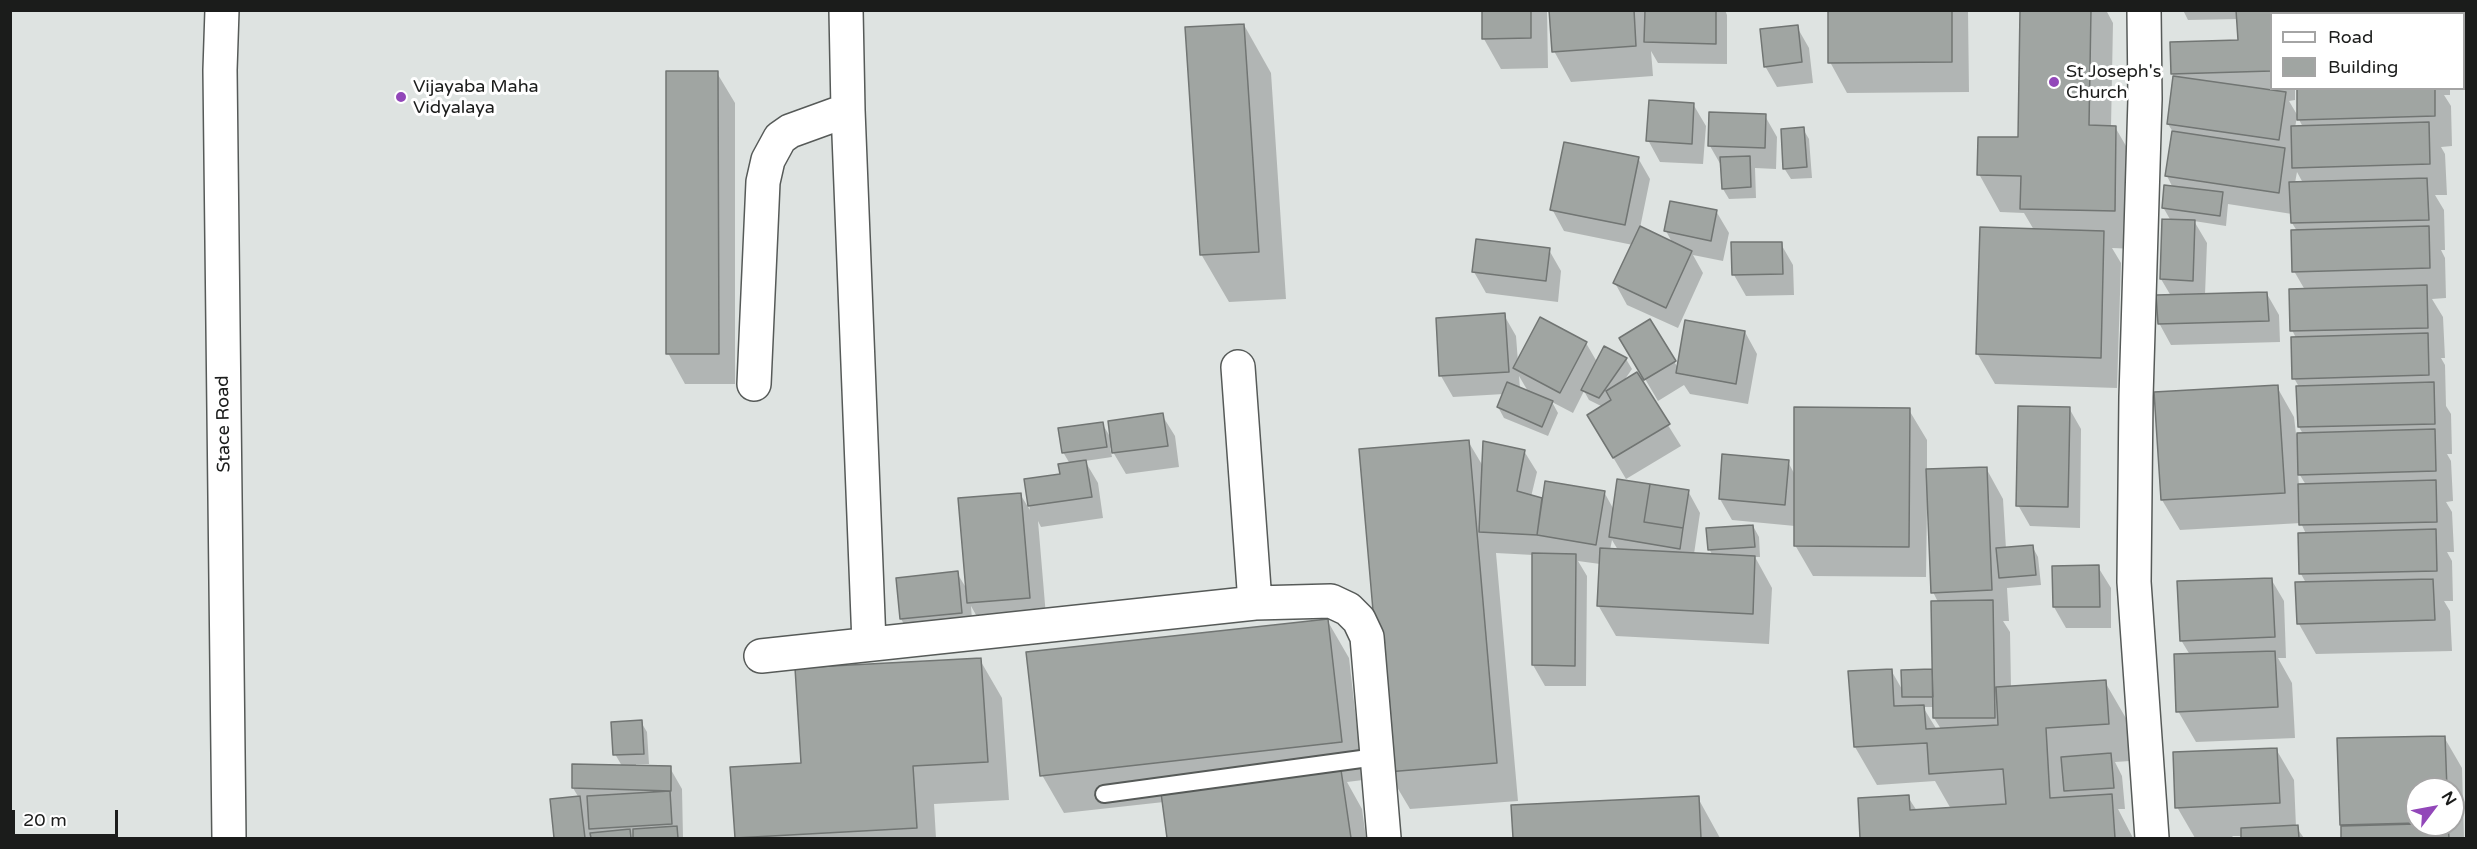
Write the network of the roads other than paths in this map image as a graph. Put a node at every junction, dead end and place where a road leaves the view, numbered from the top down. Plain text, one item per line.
1 (222, 10) edge
2 (846, 10) edge
3 (2144, 10) edge
4 (848, 110) junction
5 (1238, 367) dead end
6 (754, 384) dead end
7 (1255, 603) junction
8 (869, 643) junction
9 (761, 656) dead end
10 (1376, 757) junction
11 (1104, 794) dead end
12 (229, 838) edge
13 (1384, 838) edge
14 (2152, 838) edge

1 - 12 street, Stace Road
2 - 4 street
3 - 14 street
4 - 6 street
4 - 8 street
5 - 7 street
7 - 8 street
7 - 10 street
8 - 9 street
10 - 11 lane
10 - 13 street

